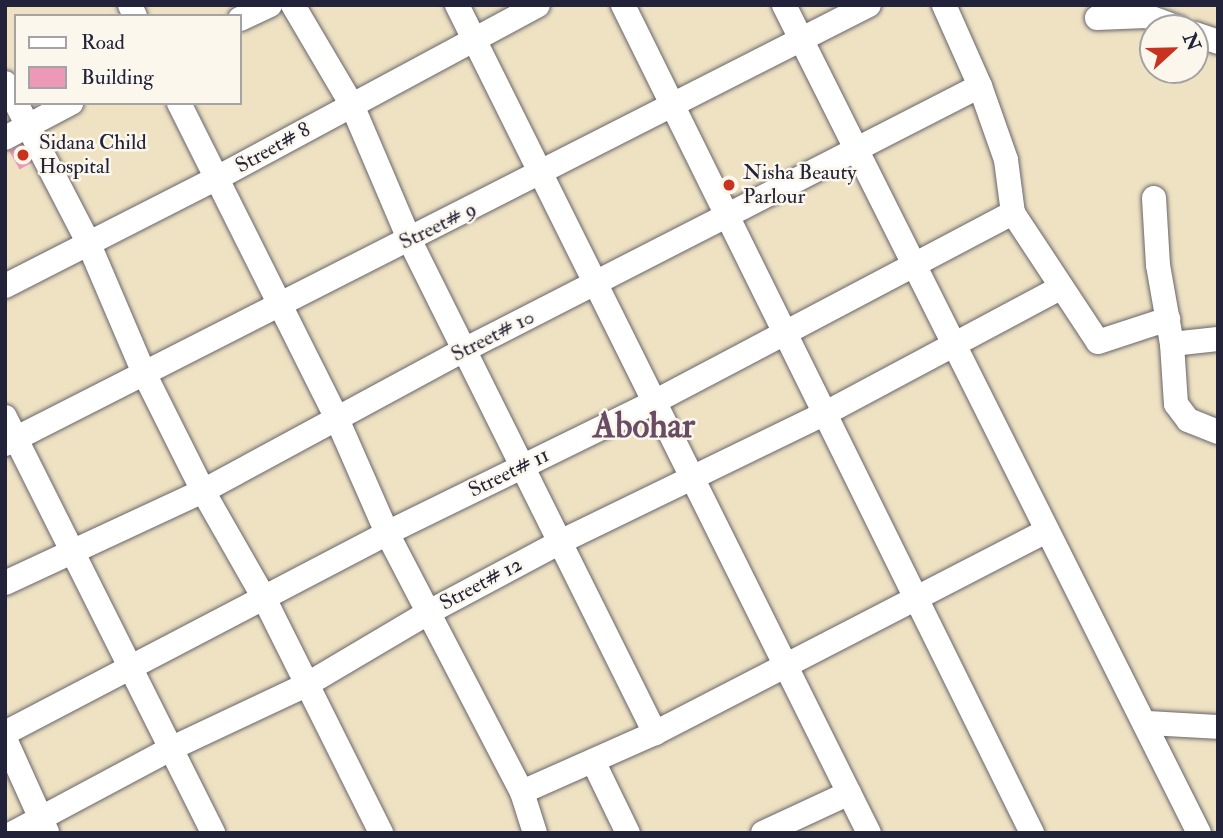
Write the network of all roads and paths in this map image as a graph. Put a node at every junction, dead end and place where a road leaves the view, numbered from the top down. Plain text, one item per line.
1 (270, 5) edge
2 (293, 5) edge
3 (457, 5) edge
4 (538, 5) edge
5 (623, 5) edge
6 (784, 5) edge
7 (869, 5) edge
8 (944, 5) edge
9 (1146, 11) edge
10 (242, 18) edge
11 (1097, 18) dead end
12 (474, 37) junction
13 (800, 39) junction
14 (5, 83) edge
15 (980, 86) junction
16 (14, 99) edge
17 (669, 104) junction
18 (17, 105) edge
19 (67, 105) edge
20 (180, 105) edge
21 (352, 105) junction
22 (28, 126) junction
23 (5, 138) edge
24 (857, 147) junction
25 (542, 174) junction
26 (219, 177) junction
27 (1154, 198) dead end
28 (1013, 213) junction
29 (726, 216) junction
30 (410, 241) junction
31 (88, 242) junction
32 (916, 263) junction
33 (597, 283) junction
34 (5, 286) edge
35 (1060, 289) junction
36 (279, 304) junction
37 (1168, 319) junction
38 (786, 334) junction
39 (1218, 339) edge
40 (954, 344) junction
41 (1172, 344) junction
42 (466, 349) junction
43 (145, 373) junction
44 (654, 402) junction
45 (824, 414) junction
46 (337, 419) junction
47 (1218, 432) edge
48 (9, 434) edge
49 (523, 467) junction
50 (691, 481) junction
51 (203, 491) junction
52 (1045, 532) junction
53 (387, 533) junction
54 (560, 542) junction
55 (73, 549) junction
56 (5, 583) edge
57 (263, 596) junction
58 (918, 598) junction
59 (431, 611) junction
60 (130, 666) junction
61 (788, 666) junction
62 (306, 685) junction
63 (1147, 723) junction
64 (1218, 727) edge
65 (5, 733) edge
66 (655, 733) junction
67 (5, 739) edge
68 (170, 749) junction
69 (593, 761) junction
70 (522, 792) junction
71 (849, 793) junction
72 (44, 825) edge
73 (767, 832) edge
74 (13, 833) edge
75 (213, 833) edge
76 (381, 833) edge
77 (535, 833) edge
78 (628, 833) edge
79 (869, 833) edge
80 (1032, 833) edge
81 (1199, 833) edge

1 - 10 street
2 - 21 street
3 - 12 street
4 - 12 street, Street# 8
5 - 17 street
6 - 13 street
7 - 13 street, Street# 9
8 - 15 street
9 - 11 street
12 - 21 street, Street# 8
12 - 25 street
13 - 17 street, Street# 9
13 - 24 street
14 - 16 street
15 - 24 street, Street# 10
15 - 28 street
17 - 25 street, Street# 9
17 - 29 street
18 - 22 street
19 - 22 street
20 - 26 street
21 - 26 street, Street# 8
21 - 30 street
22 - 23 street
22 - 31 street
24 - 29 street, Street# 10
24 - 32 street
25 - 30 street, Street# 9
25 - 33 street
26 - 31 street, Street# 8
26 - 36 street
27 - 37 street
28 - 32 street, Street# 11
28 - 35 street
29 - 33 street, Street# 10
29 - 38 street
30 - 36 street, Street# 9
30 - 42 street
31 - 34 street, Street# 8
31 - 43 street
32 - 38 street, Street# 11
32 - 40 street
33 - 42 street, Street# 10
33 - 44 street
35 - 37 street
35 - 40 street, Street# 12
36 - 43 street, Street# 9
36 - 46 street
37 - 41 street
38 - 44 street, Street# 11
38 - 45 street
39 - 41 street
40 - 45 street, Street# 12
40 - 52 street
41 - 47 street
42 - 46 street, Street# 10
42 - 49 street
43 - 48 street, Street# 9
43 - 51 street
44 - 49 street, Street# 11
44 - 50 street
45 - 50 street, Street# 12
45 - 58 street
46 - 51 street, Street# 10
46 - 53 street
48 - 55 street
49 - 53 street, Street# 11
49 - 54 street
50 - 54 street, Street# 12
50 - 61 street
51 - 55 street, Street# 10
51 - 57 street
52 - 58 street
52 - 63 street
53 - 57 street, Street# 11
53 - 59 street
54 - 59 street, Street# 12
54 - 66 street
55 - 56 street, Street# 10
55 - 60 street
57 - 60 street, Street# 11
57 - 62 street
58 - 61 street
58 - 80 street
59 - 62 street, Street# 12
59 - 70 street
60 - 65 street, Street# 11
60 - 68 street
61 - 66 street
61 - 71 street
62 - 68 street, Street# 12
62 - 76 street
63 - 64 street
63 - 81 street
66 - 69 street
67 - 72 street
68 - 72 street, Street# 12
68 - 75 street
69 - 70 street
69 - 78 street
70 - 77 street
71 - 73 street
71 - 79 street
72 - 74 street, Street# 12

